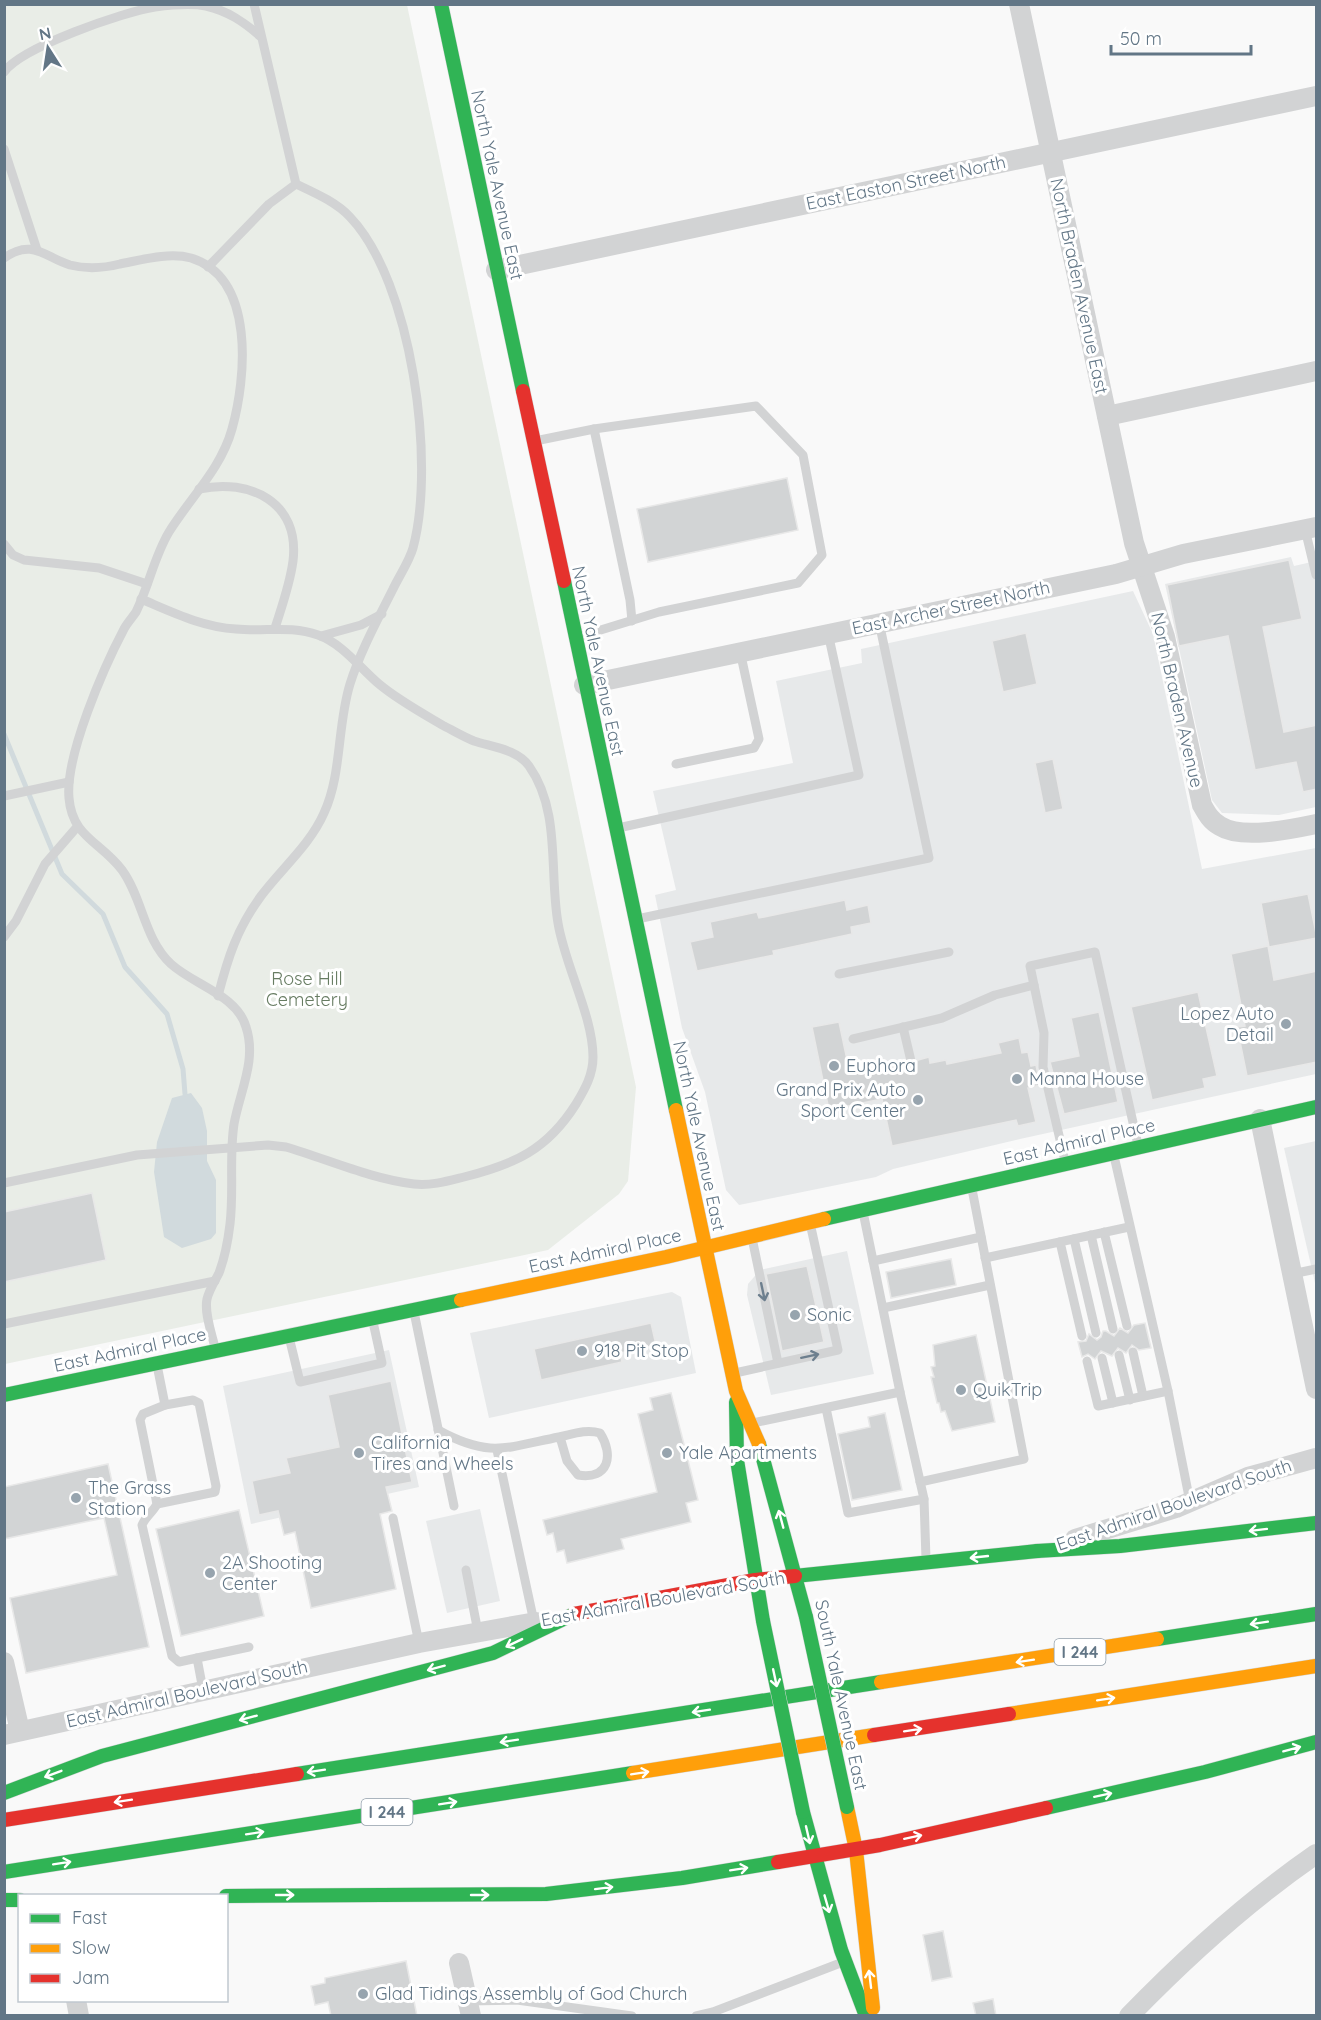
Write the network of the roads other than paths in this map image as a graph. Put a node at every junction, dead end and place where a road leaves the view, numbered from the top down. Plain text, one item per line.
1 (254, 4) edge
2 (441, 4) edge
3 (1019, 4) edge
4 (261, 37) junction
5 (4, 72) edge
6 (1317, 96) edge
7 (4, 149) edge
8 (1050, 152) junction
9 (296, 184) junction
10 (37, 250) junction
11 (4, 258) edge
12 (208, 267) junction
13 (496, 270) junction
14 (1317, 371) edge
15 (1107, 416) junction
16 (594, 429) junction
17 (533, 442) junction
18 (199, 489) junction
19 (1311, 528) edge
20 (4, 544) edge
21 (1143, 566) junction
22 (1317, 575) edge
23 (147, 584) junction
24 (141, 599) junction
25 (381, 614) junction
26 (632, 621) junction
27 (879, 622) junction
28 (275, 628) junction
29 (828, 633) junction
30 (321, 636) junction
31 (575, 638) junction
32 (740, 651) junction
33 (359, 664) junction
34 (584, 685) junction
35 (676, 764) dead end
36 (69, 782) junction
37 (4, 796) edge
38 (1317, 824) edge
39 (76, 827) junction
40 (615, 828) junction
41 (635, 919) junction
42 (4, 937) edge
43 (949, 952) dead end
44 (839, 974) dead end
45 (1034, 985) junction
46 (218, 996) junction
47 (903, 1027) junction
48 (853, 1039) dead end
49 (911, 1062) dead end
50 (1317, 1107) edge
51 (1260, 1119) junction
52 (1139, 1147) junction
53 (233, 1148) junction
54 (1114, 1152) junction
55 (1066, 1163) junction
56 (4, 1183) edge
57 (971, 1186) junction
58 (862, 1211) junction
59 (810, 1222) junction
60 (1128, 1227) junction
61 (1104, 1232) junction
62 (751, 1235) junction
63 (1091, 1235) junction
64 (981, 1238) junction
65 (1074, 1239) junction
66 (1060, 1242) junction
67 (704, 1247) junction
68 (985, 1258) junction
69 (873, 1261) junction
70 (1317, 1269) edge
71 (1292, 1274) junction
72 (215, 1281) junction
73 (990, 1285) junction
74 (882, 1308) junction
75 (413, 1309) junction
76 (372, 1318) junction
77 (4, 1324) edge
78 (721, 1324) joint
79 (1127, 1326) dead end
80 (1113, 1329) dead end
81 (1096, 1333) dead end
82 (289, 1335) junction
83 (1082, 1336) dead end
84 (215, 1350) junction
85 (1133, 1352) dead end
86 (1119, 1354) dead end
87 (1102, 1358) dead end
88 (1087, 1361) dead end
89 (157, 1363) junction
90 (778, 1363) junction
91 (732, 1374) junction
92 (1317, 1389) edge
93 (736, 1391) junction
94 (1168, 1391) junction
95 (900, 1392) junction
96 (4, 1395) edge
97 (1143, 1396) junction
98 (1130, 1400) junction
99 (1113, 1403) junction
100 (165, 1405) junction
101 (826, 1408) junction
102 (751, 1424) junction
103 (438, 1430) junction
104 (560, 1437) junction
105 (497, 1450) junction
106 (1317, 1458) edge
107 (920, 1482) junction
108 (924, 1499) junction
109 (1190, 1502) junction
110 (157, 1504) junction
111 (454, 1506) dead end
112 (393, 1518) dead end
113 (1317, 1523) edge
114 (1037, 1551) junction
115 (926, 1563) junction
116 (466, 1570) dead end
117 (796, 1576) junction
118 (755, 1580) junction
119 (574, 1614) junction
120 (1317, 1614) edge
121 (534, 1622) junction
122 (478, 1632) junction
123 (419, 1643) junction
124 (249, 1647) dead end
125 (197, 1658) junction
126 (4, 1662) edge
127 (1317, 1666) edge
128 (204, 1690) junction
129 (12, 1733) edge
130 (1317, 1742) edge
131 (4, 1793) edge
132 (4, 1820) edge
133 (855, 1850) junction
134 (1317, 1854) edge
135 (813, 1857) junction
136 (4, 1872) edge
137 (228, 1896) edge
138 (845, 1961) junction
139 (459, 1963) dead end
140 (469, 2008) edge
141 (632, 2016) edge
142 (696, 2016) edge
143 (866, 2016) edge
144 (874, 2016) edge
145 (1129, 2016) edge

1 - 4 lane
2 - 13 main road, North Yale Avenue East
3 - 8 street, North Braden Avenue East
4 - 5 lane
4 - 9 lane
6 - 8 street, East Easton Street North
7 - 10 lane
8 - 13 street, East Easton Street North
8 - 15 street, North Braden Avenue East
9 - 12 lane
9 - 25 lane
10 - 11 lane
10 - 12 lane
12 - 18 lane
13 - 17 main road, North Yale Avenue East
14 - 15 street
15 - 21 street, North Braden Avenue East
16 - 17 lane
16 - 26 lane
16 - 26 lane
17 - 31 main road, North Yale Avenue East
18 - 23 lane
18 - 28 lane
19 - 21 street, East Archer Street North
19 - 22 lane
20 - 23 lane
21 - 27 street, East Archer Street North
21 - 38 street, North Braden Avenue
23 - 24 lane
24 - 28 lane
24 - 36 lane
25 - 30 lane
25 - 33 lane
26 - 31 lane
27 - 29 street, East Archer Street North
27 - 41 lane
28 - 30 lane
29 - 32 street, East Archer Street North
29 - 40 lane
30 - 33 lane
31 - 34 main road, North Yale Avenue East
32 - 34 street, East Archer Street North
32 - 35 lane
33 - 46 lane
33 - 53 lane
34 - 40 main road, North Yale Avenue East
36 - 37 lane
36 - 39 lane
39 - 42 lane
39 - 46 lane
40 - 41 main road, North Yale Avenue East
41 - 67 main road, North Yale Avenue East
43 - 44 lane
45 - 47 lane
45 - 52 lane
45 - 55 lane
46 - 53 lane
47 - 48 lane
47 - 49 lane
50 - 51 main road, East Admiral Place
51 - 52 main road, East Admiral Place
51 - 71 street
52 - 54 main road, East Admiral Place
53 - 56 lane
53 - 72 lane
54 - 55 main road, East Admiral Place
54 - 60 lane
55 - 57 main road, East Admiral Place
57 - 58 main road, East Admiral Place
57 - 64 lane
58 - 59 main road, East Admiral Place
58 - 69 lane
59 - 62 main road, East Admiral Place
90 -> 59 lane
60 - 61 lane
60 - 94 lane
61 - 63 lane
61 - 79 lane
62 - 67 main road, East Admiral Place
62 -> 90 lane
63 - 65 lane
63 - 80 lane
64 - 68 lane
64 - 69 lane
65 - 66 lane
65 - 81 lane
66 - 68 lane
66 - 83 lane
67 - 75 main road, East Admiral Place
67 - 78 main road, North Yale Avenue East
68 - 73 lane
69 - 74 lane
70 - 71 lane
71 - 92 street
72 - 77 lane
72 - 84 lane
73 - 74 lane
73 - 107 lane
74 - 95 lane
75 - 76 main road, East Admiral Place
75 - 103 lane
76 - 82 main road, East Admiral Place
76 - 82 lane
78 - 91 main road, South Yale Avenue East
82 - 84 main road, East Admiral Place
84 - 89 main road, East Admiral Place
85 - 97 lane
86 - 98 lane
87 - 99 lane
88 - 99 lane
89 - 96 main road, East Admiral Place
89 - 100 lane
90 - 91 lane
91 - 93 main road, South Yale Avenue East
93 - 102 main road, South Yale Avenue East
93 - 118 main road, South Yale Avenue East
94 - 97 lane
94 - 109 lane
95 - 101 lane
95 - 107 lane
97 - 98 lane
98 - 99 lane
100 - 110 lane
100 - 110 lane
101 - 102 lane
101 - 108 lane
117 -> 102 main road, South Yale Avenue East
103 - 105 lane
103 - 111 lane
104 - 104 lane
104 - 105 lane
105 - 121 lane
106 - 109 street, East Admiral Boulevard South
107 - 108 lane
108 - 115 lane
109 - 114 street, East Admiral Boulevard South
110 - 125 lane
112 - 123 lane
113 -> 114 main road
114 -> 115 main road, East Admiral Boulevard South
115 - 117 main road, East Admiral Boulevard South
116 - 122 lane
117 - 118 main road, East Admiral Boulevard South
117 - 133 main road, South Yale Avenue East, bridge
118 - 119 main road, East Admiral Boulevard South
118 -> 135 main road, South Yale Avenue East, bridge
119 - 121 street, East Admiral Boulevard South
119 -> 131 main road
120 -> 132 main road, I 244
121 - 122 street, East Admiral Boulevard South
122 - 123 street, East Admiral Boulevard South
123 - 128 street, East Admiral Boulevard South
124 - 125 lane
125 - 128 lane
126 - 129 street
136 -> 127 main road, I 244
128 - 129 street, East Admiral Boulevard South
133 -> 130 main road
133 - 135 main road
144 -> 133 main road, South Yale Avenue East
134 - 145 street
137 -> 135 main road
135 -> 138 main road, South Yale Avenue East
138 - 142 lane
138 - 143 main road, South Yale Avenue East
139 - 140 street
140 - 141 lane

